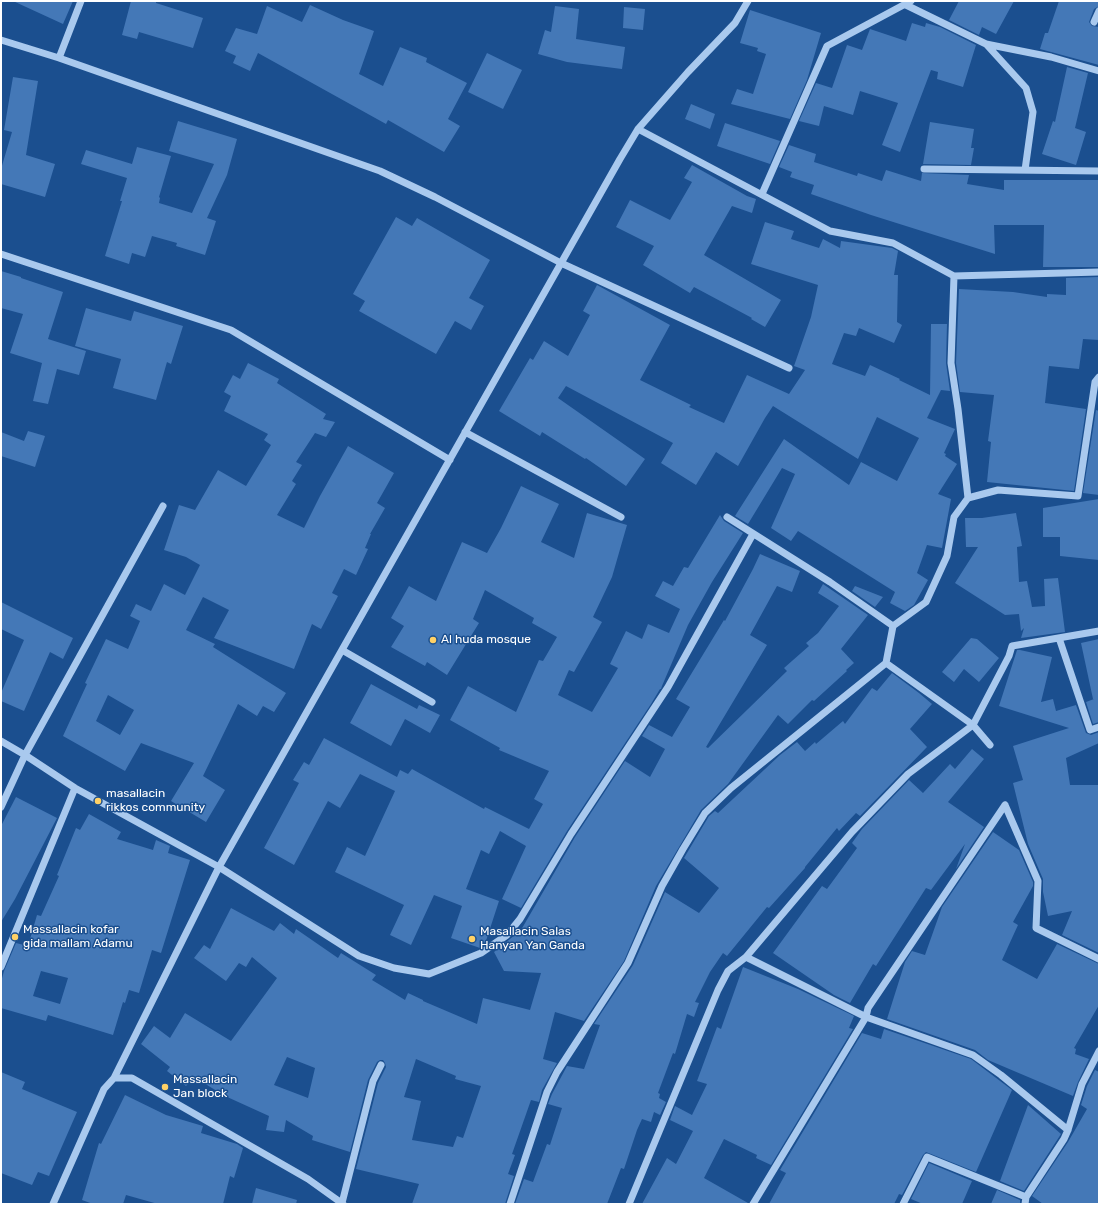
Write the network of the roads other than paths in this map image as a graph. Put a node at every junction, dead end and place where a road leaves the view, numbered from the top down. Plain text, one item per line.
1 (81, 1) edge
2 (748, 1) edge
3 (909, 3) edge
4 (1099, 11) edge
5 (1094, 22) dead end
6 (1, 40) edge
7 (986, 44) junction
8 (59, 58) junction
9 (1099, 71) edge
10 (638, 129) junction
11 (924, 169) dead end
12 (1025, 170) junction
13 (1099, 171) edge
14 (762, 194) junction
15 (1, 254) edge
16 (561, 263) junction
17 (1099, 272) edge
18 (954, 276) junction
19 (789, 368) dead end
20 (1099, 376) edge
21 (465, 432) junction
22 (450, 460) junction
23 (968, 498) junction
24 (163, 506) dead end
25 (621, 517) dead end
26 (727, 517) dead end
27 (753, 534) junction
28 (893, 626) junction
29 (1099, 631) edge
30 (1059, 638) junction
31 (342, 650) junction
32 (886, 663) junction
33 (432, 702) dead end
34 (973, 725) junction
35 (1099, 727) edge
36 (1, 742) edge
37 (990, 745) dead end
38 (25, 755) junction
39 (75, 788) junction
40 (1, 807) edge
41 (219, 867) junction
42 (746, 957) junction
43 (1099, 959) edge
44 (1, 967) edge
45 (866, 1017) junction
46 (1099, 1051) edge
47 (381, 1065) dead end
48 (114, 1078) junction
49 (1068, 1130) junction
50 (1026, 1200) edge
51 (53, 1204) edge
52 (342, 1204) edge
53 (510, 1204) edge
54 (629, 1204) edge
55 (753, 1204) edge
56 (903, 1204) edge

1 - 8 street
2 - 10 street
3 - 7 street
3 - 14 street
4 - 5 street
6 - 8 street
7 - 9 street
7 - 12 street
8 - 16 street
10 - 14 street
10 - 16 street
11 - 12 street
12 - 13 street
14 - 18 street
15 - 22 street
16 - 19 street
16 - 21 street
17 - 18 street
18 - 23 street
20 - 23 street
21 - 22 street
21 - 25 street
22 - 31 street
23 - 28 street
24 - 38 street
26 - 27 street
27 - 28 street
27 - 41 street
28 - 32 street
29 - 30 street
30 - 34 street
30 - 35 street
31 - 33 street
31 - 41 street
32 - 34 street
32 - 53 street
34 - 37 street
34 - 42 street
36 - 38 street
38 - 39 street
38 - 40 street
39 - 41 street
39 - 44 street
41 - 48 street
42 - 45 street
42 - 54 street
43 - 45 street
45 - 49 street
45 - 55 street
46 - 49 street
47 - 52 street
48 - 51 street
48 - 52 street
49 - 50 street
50 - 56 street

